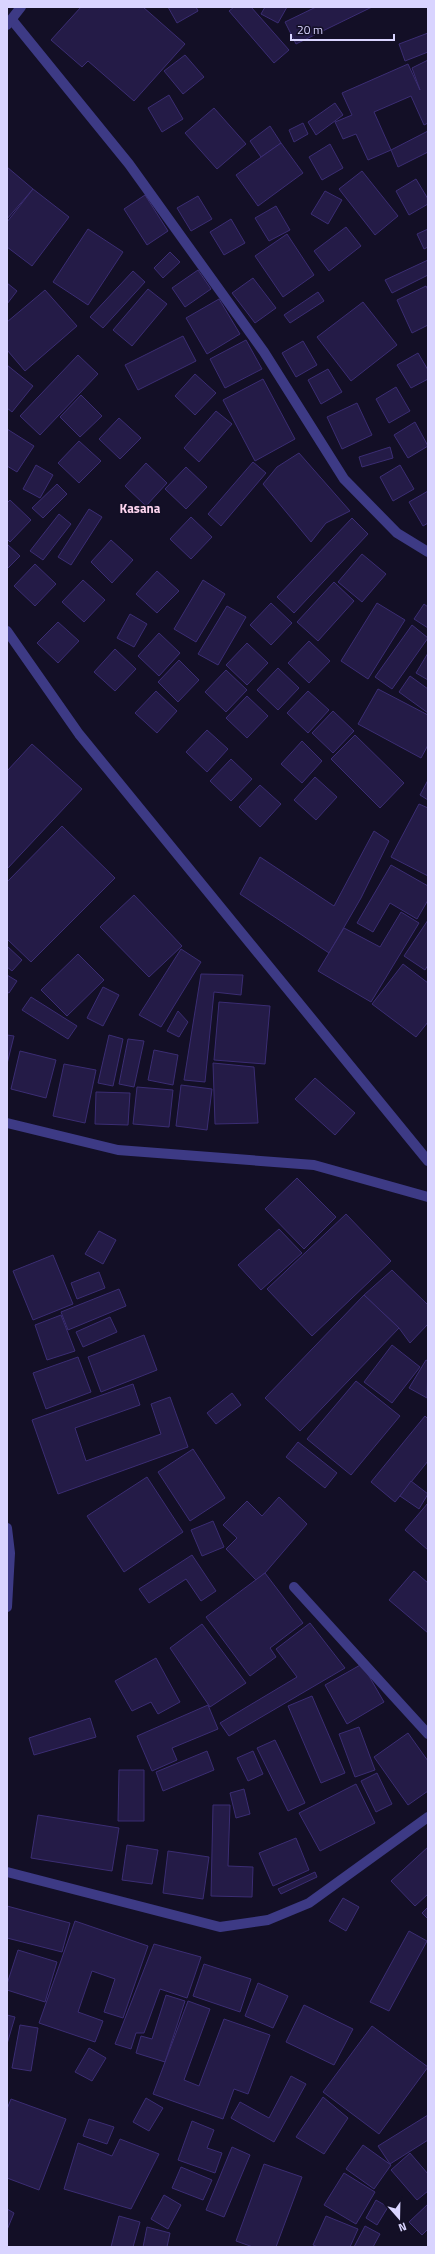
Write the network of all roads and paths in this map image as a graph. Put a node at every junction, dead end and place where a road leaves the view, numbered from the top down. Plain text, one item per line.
1 (22, 7) edge
2 (9, 22) edge
3 (428, 552) edge
4 (7, 631) edge
5 (7, 1123) edge
6 (428, 1161) edge
7 (428, 1197) edge
8 (7, 1528) edge
9 (8, 1554) edge
10 (294, 1587) dead end
11 (7, 1607) edge
12 (428, 1734) edge
13 (428, 1817) edge
14 (7, 1872) edge

1 - 2 street
2 - 3 street
4 - 6 street
5 - 7 street
8 - 9 street
9 - 11 street
10 - 12 street
13 - 14 street

